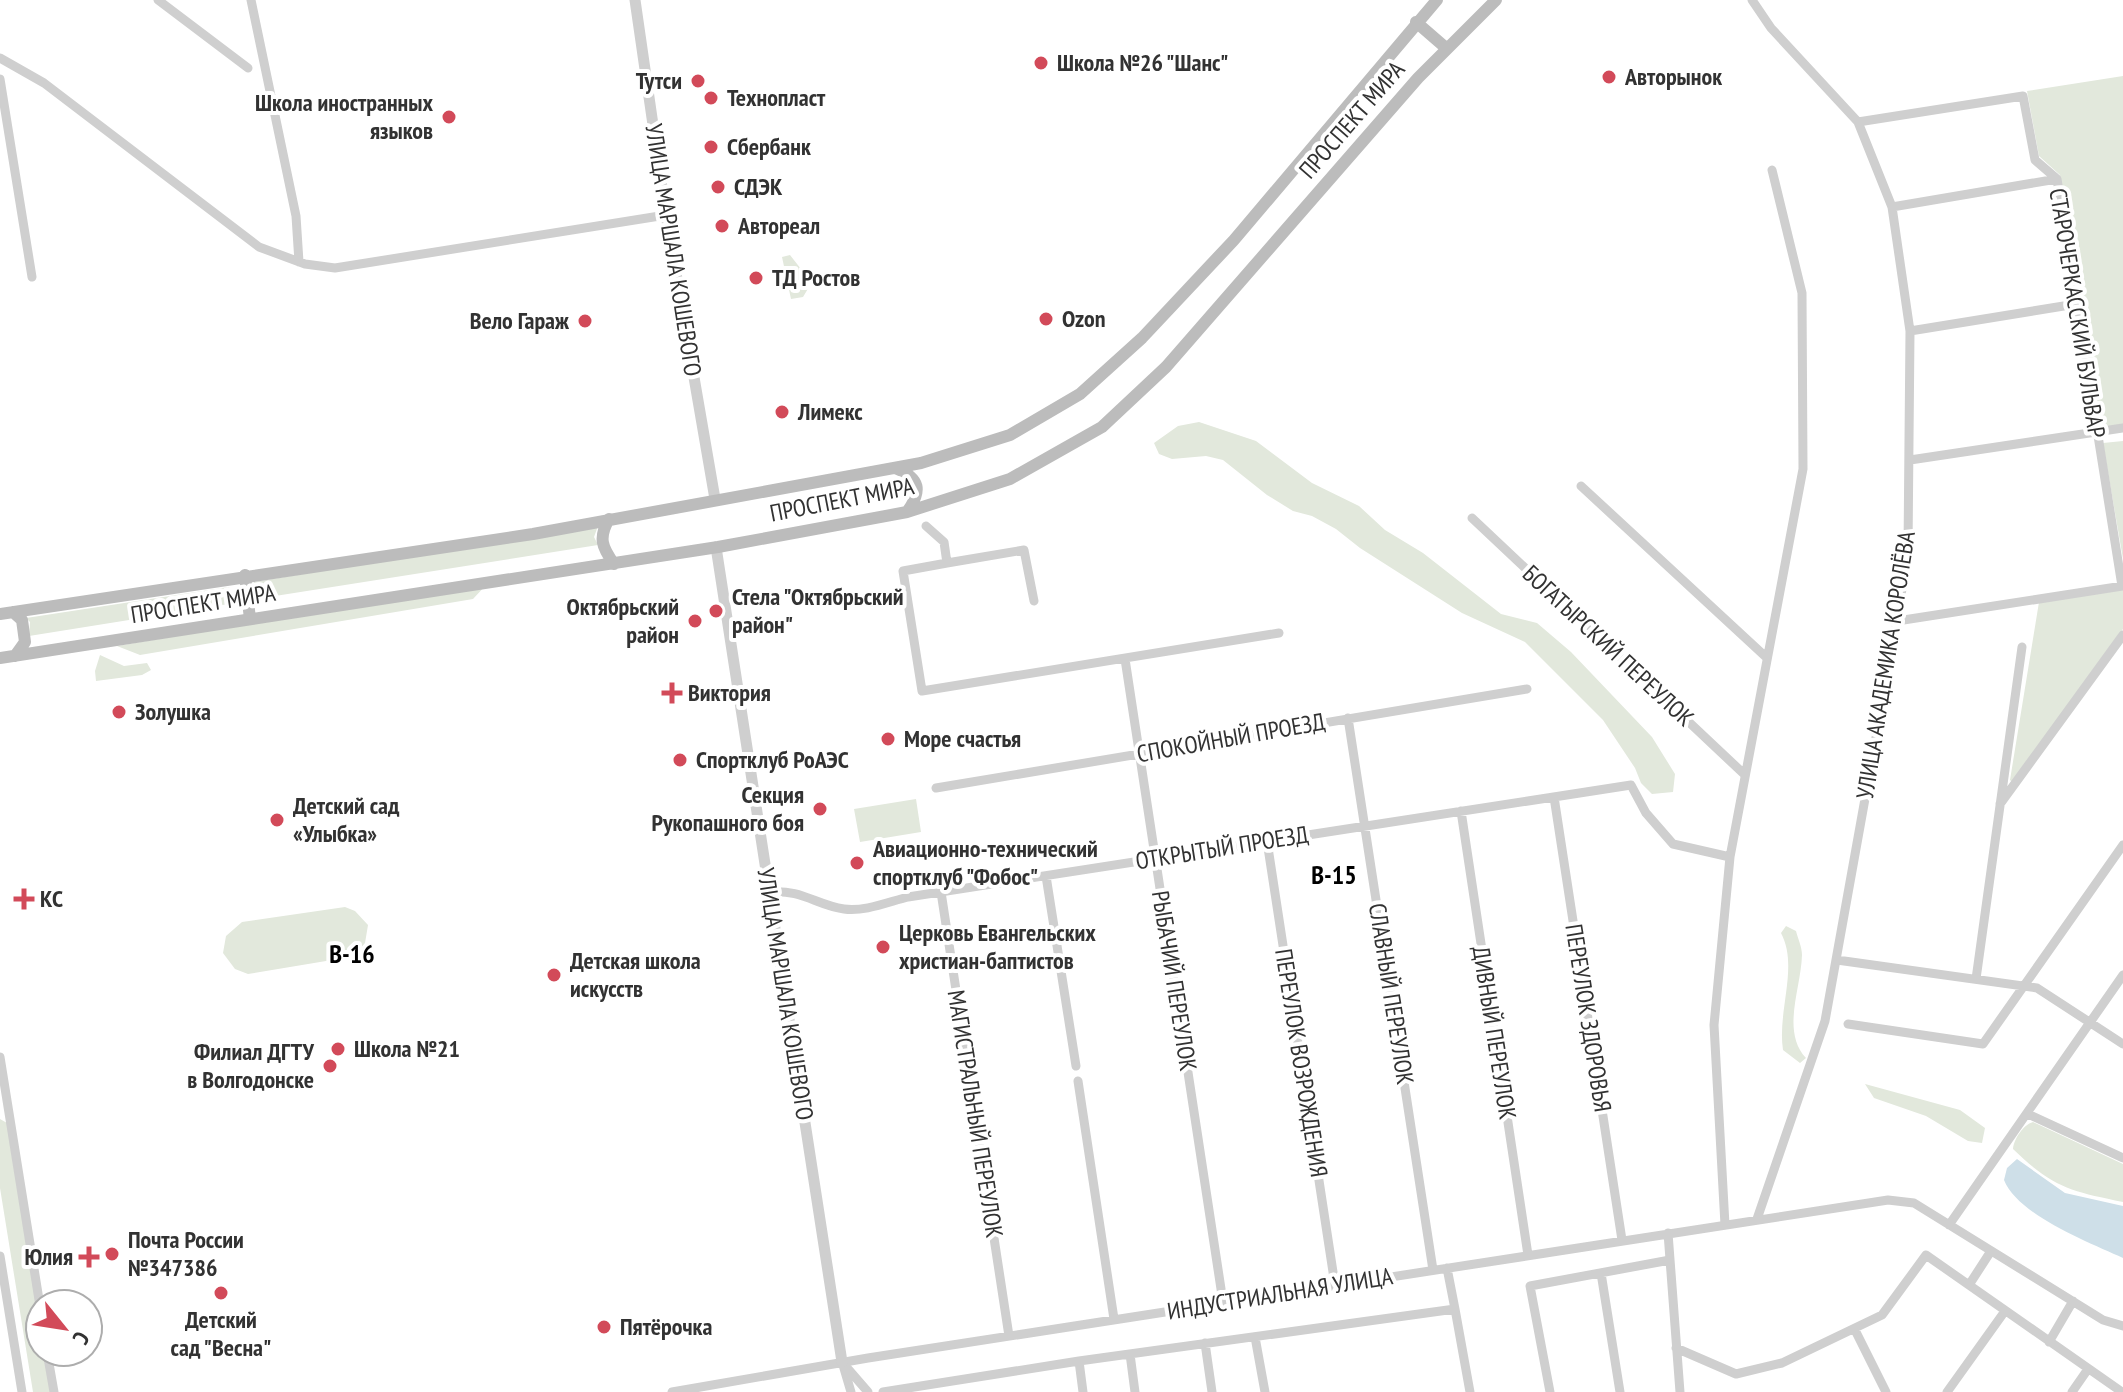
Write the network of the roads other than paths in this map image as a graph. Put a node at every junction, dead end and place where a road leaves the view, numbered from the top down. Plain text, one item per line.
1 (158, 0) edge
2 (251, 0) edge
3 (637, 0) edge
4 (1437, 0) edge
5 (1496, 0) edge
6 (1752, 0) edge
7 (1416, 22) junction
8 (1446, 48) junction
9 (0, 58) edge
10 (248, 68) dead end
11 (0, 79) edge
12 (1858, 122) junction
13 (1772, 170) dead end
14 (2057, 179) junction
15 (1892, 207) junction
16 (666, 215) junction
17 (299, 262) junction
18 (32, 277) dead end
19 (2076, 304) junction
20 (1910, 331) junction
21 (2123, 428) edge
22 (2097, 432) junction
23 (1910, 460) junction
24 (895, 468) junction
25 (1581, 486) dead end
26 (717, 499) junction
27 (2123, 511) edge
28 (907, 512) junction
29 (2110, 513) junction
30 (1472, 518) dead end
31 (609, 519) junction
32 (926, 526) dead end
33 (717, 547) junction
34 (947, 563) junction
35 (614, 564) junction
36 (245, 575) junction
37 (2123, 586) edge
38 (1034, 601) dead end
39 (6, 613) edge
40 (250, 619) junction
41 (1897, 621) junction
42 (1279, 633) dead end
43 (2123, 635) edge
44 (2022, 647) dead end
45 (15, 656) junction
46 (0, 658) edge
47 (1767, 658) junction
48 (1125, 659) junction
49 (1527, 689) dead end
50 (1348, 718) junction
51 (1138, 755) junction
52 (1744, 774) junction
53 (936, 788) dead end
54 (1554, 797) junction
55 (1998, 807) junction
56 (1461, 811) junction
57 (1365, 826) junction
58 (1267, 841) junction
59 (2123, 845) edge
60 (1730, 857) junction
61 (1155, 859) junction
62 (1046, 876) junction
63 (771, 891) junction
64 (941, 892) junction
65 (1837, 960) junction
66 (2123, 975) edge
67 (1976, 979) junction
68 (2025, 986) junction
69 (2091, 1021) junction
70 (1848, 1024) dead end
71 (2123, 1044) edge
72 (0, 1057) edge
73 (1076, 1066) dead end
74 (1078, 1081) dead end
75 (2, 1096) edge
76 (2028, 1114) junction
77 (5, 1117) edge
78 (2123, 1158) edge
79 (1757, 1219) junction
80 (1725, 1225) junction
81 (1949, 1225) junction
82 (1668, 1233) junction
83 (1622, 1240) junction
84 (1991, 1251) junction
85 (1528, 1255) junction
86 (0, 1256) edge
87 (1670, 1260) junction
88 (1447, 1268) junction
89 (1433, 1270) junction
90 (1601, 1273) junction
91 (1335, 1285) junction
92 (1969, 1285) junction
93 (37, 1288) edge
94 (2073, 1301) junction
95 (1223, 1302) junction
96 (1455, 1309) junction
97 (2005, 1311) junction
98 (1114, 1319) junction
99 (2123, 1326) edge
100 (1855, 1330) junction
101 (1009, 1336) junction
102 (1255, 1337) junction
103 (2049, 1342) junction
104 (1205, 1343) junction
105 (1676, 1348) junction
106 (1130, 1354) junction
107 (845, 1361) junction
108 (1079, 1361) junction
109 (50, 1368) edge
110 (2088, 1369) junction
111 (22, 1392) edge
112 (54, 1392) edge
113 (672, 1392) edge
114 (851, 1392) edge
115 (868, 1392) edge
116 (883, 1392) edge
117 (1083, 1392) edge
118 (1135, 1392) edge
119 (1212, 1392) edge
120 (1265, 1392) edge
121 (1470, 1392) edge
122 (1550, 1392) edge
123 (1620, 1392) edge
124 (1680, 1392) edge
125 (1886, 1392) edge
126 (1947, 1392) edge
127 (2072, 1392) edge
128 (2122, 1392) edge

1 - 10 street
2 - 17 street
3 - 16 street, УЛИЦА МАРШАЛА КОШЕВОГО
3 - 26 street
4 - 7 main road, ПРОСПЕКТ МИРА
5 - 8 main road, ПРОСПЕКТ МИРА
6 - 12 street, УЛИЦА АКАДЕМИКА КОРОЛЁВА
7 - 8 main road
7 - 24 main road, ПРОСПЕКТ МИРА
8 - 28 main road, ПРОСПЕКТ МИРА
9 - 17 street
11 - 18 street
12 - 14 street, СТАРОЧЕРКАССКИЙ БУЛЬВАР
12 - 15 street, УЛИЦА АКАДЕМИКА КОРОЛЁВА
13 - 47 street
14 - 15 street
14 - 19 street, СТАРОЧЕРКАССКИЙ БУЛЬВАР
15 - 20 street, УЛИЦА АКАДЕМИКА КОРОЛЁВА
16 - 17 street
16 - 26 street, УЛИЦА МАРШАЛА КОШЕВОГО
19 - 20 street
19 - 22 street, СТАРОЧЕРКАССКИЙ БУЛЬВАР
20 - 23 street, УЛИЦА АКАДЕМИКА КОРОЛЁВА
21 - 22 street
22 - 23 street
22 - 29 street, СТАРОЧЕРКАССКИЙ БУЛЬВАР
23 - 41 street, УЛИЦА АКАДЕМИКА КОРОЛЁВА
24 - 26 main road, ПРОСПЕКТ МИРА
24 - 28 main road
25 - 47 street
26 - 31 main road, ПРОСПЕКТ МИРА
27 - 29 street
28 - 33 main road, ПРОСПЕКТ МИРА
29 - 37 street, СТАРОЧЕРКАССКИЙ БУЛЬВАР
30 - 52 street, БОГАТЫРСКИЙ ПЕРЕУЛОК
31 - 35 main road
31 - 36 main road, ПРОСПЕКТ МИРА
32 - 34 street
33 - 35 main road, ПРОСПЕКТ МИРА
33 - 63 street, УЛИЦА МАРШАЛА КОШЕВОГО
34 - 38 street
34 - 48 street
35 - 40 main road, ПРОСПЕКТ МИРА
36 - 39 main road, ПРОСПЕКТ МИРА
36 - 40 main road
37 - 41 street
39 - 45 main road
40 - 45 main road, ПРОСПЕКТ МИРА
41 - 65 street, УЛИЦА АКАДЕМИКА КОРОЛЁВА
42 - 48 street
43 - 55 street
44 - 55 street
45 - 46 main road, ПРОСПЕКТ МИРА
47 - 52 street
48 - 51 street, РЫБАЧИЙ ПЕРЕУЛОК
49 - 50 street, СПОКОЙНЫЙ ПРОЕЗД
50 - 51 street, СПОКОЙНЫЙ ПРОЕЗД
50 - 57 street, СЛАВНЫЙ ПЕРЕУЛОК
51 - 53 street, СПОКОЙНЫЙ ПРОЕЗД
51 - 61 street, РЫБАЧИЙ ПЕРЕУЛОК
52 - 60 street
54 - 56 street, ОТКРЫТЫЙ ПРОЕЗД
54 - 60 street, ОТКРЫТЫЙ ПРОЕЗД
54 - 83 street, ПЕРЕУЛОК ЗДОРОВЬЯ
55 - 67 street
56 - 57 street, ОТКРЫТЫЙ ПРОЕЗД
56 - 85 street, ДИВНЫЙ ПЕРЕУЛОК
57 - 58 street, ОТКРЫТЫЙ ПРОЕЗД
57 - 89 street, СЛАВНЫЙ ПЕРЕУЛОК
58 - 61 street, ОТКРЫТЫЙ ПРОЕЗД
58 - 91 street, ПЕРЕУЛОК ВОЗРОЖДЕНИЯ
59 - 68 street
60 - 80 street
61 - 62 street, ОТКРЫТЫЙ ПРОЕЗД
61 - 95 street, РЫБАЧИЙ ПЕРЕУЛОК
62 - 64 street, ОТКРЫТЫЙ ПРОЕЗД
62 - 73 street
63 - 64 street, ОТКРЫТЫЙ ПРОЕЗД
63 - 107 street, УЛИЦА МАРШАЛА КОШЕВОГО
64 - 101 street, МАГИСТРАЛЬНЫЙ ПЕРЕУЛОК
65 - 67 street
65 - 79 street, УЛИЦА АКАДЕМИКА КОРОЛЁВА
66 - 69 street
67 - 68 street
68 - 69 street
68 - 70 street
69 - 71 street
69 - 76 street
72 - 75 street
74 - 98 street
75 - 77 street
76 - 78 street
76 - 81 street
77 - 93 street
79 - 80 street, ИНДУСТРИАЛЬНАЯ УЛИЦА
79 - 81 street, ИНДУСТРИАЛЬНАЯ УЛИЦА
80 - 82 street, ИНДУСТРИАЛЬНАЯ УЛИЦА
81 - 84 street
82 - 83 street, ИНДУСТРИАЛЬНАЯ УЛИЦА
82 - 87 street
83 - 85 street, ИНДУСТРИАЛЬНАЯ УЛИЦА
84 - 92 street
84 - 94 street
85 - 88 street, ИНДУСТРИАЛЬНАЯ УЛИЦА
86 - 111 street
87 - 90 street
87 - 105 street
88 - 89 street, ИНДУСТРИАЛЬНАЯ УЛИЦА
88 - 96 street
89 - 91 street, ИНДУСТРИАЛЬНАЯ УЛИЦА
90 - 122 street
90 - 123 street
91 - 95 street, ИНДУСТРИАЛЬНАЯ УЛИЦА
92 - 97 street
92 - 100 street
94 - 99 street
94 - 103 street
95 - 98 street, ИНДУСТРИАЛЬНАЯ УЛИЦА
96 - 102 street
96 - 121 street
97 - 103 street
97 - 126 street
98 - 101 street, ИНДУСТРИАЛЬНАЯ УЛИЦА
100 - 105 street
100 - 125 street
101 - 107 street, ИНДУСТРИАЛЬНАЯ УЛИЦА
102 - 104 street
102 - 120 street
103 - 110 street
104 - 106 street
104 - 119 street
105 - 124 street
106 - 108 street
106 - 118 street
107 - 113 street, ИНДУСТРИАЛЬНАЯ УЛИЦА
107 - 114 street, УЛИЦА МАРШАЛА КОШЕВОГО
107 - 115 street
108 - 116 street
108 - 117 street
109 - 112 street
110 - 127 street
110 - 128 street

